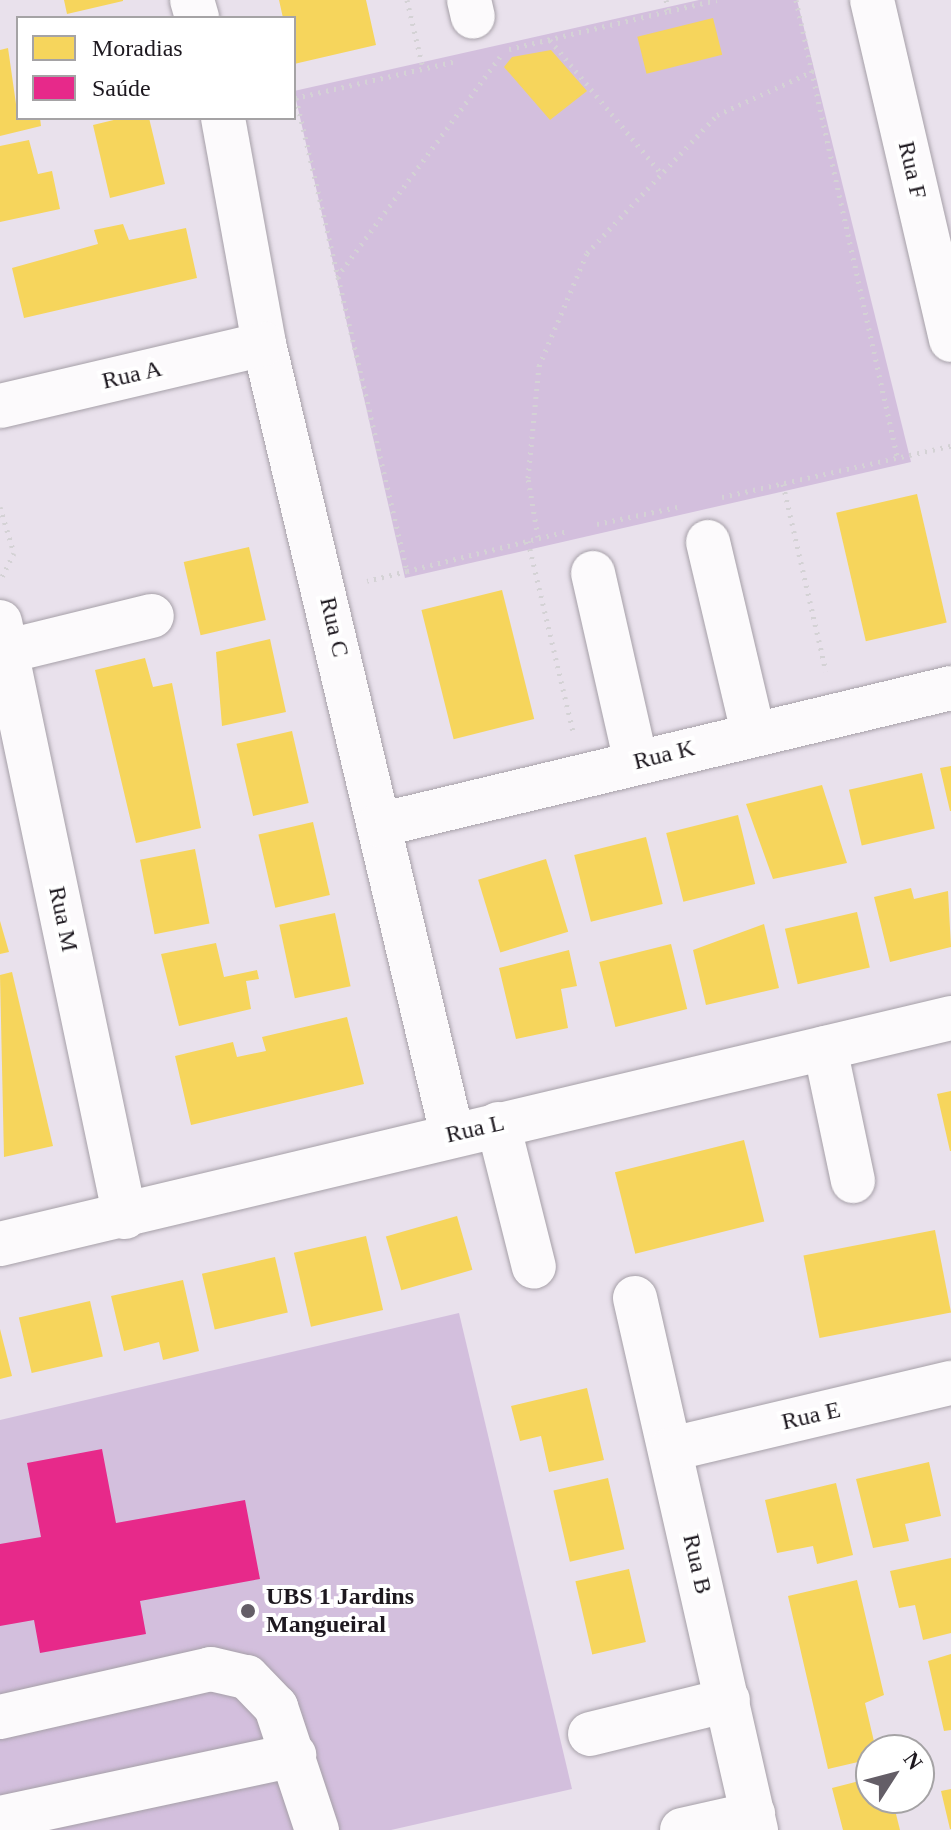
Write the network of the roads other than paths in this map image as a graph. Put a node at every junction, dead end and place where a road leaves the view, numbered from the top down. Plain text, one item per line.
1 (872, 0) edge
2 (223, 120) edge
3 (951, 340) edge
4 (264, 344) junction
5 (0, 406) edge
6 (702, 515) road end
7 (593, 573) dead end
8 (152, 616) dead end
9 (4, 637) edge
10 (951, 688) edge
11 (753, 732) junction
12 (636, 762) junction
13 (379, 825) junction
14 (951, 1018) edge
15 (825, 1048) junction
16 (498, 1124) junction
17 (452, 1134) junction
18 (853, 1181) dead end
19 (125, 1217) junction
20 (0, 1244) edge
21 (534, 1267) dead end
22 (635, 1298) dead end
23 (951, 1383) edge
24 (671, 1449) junction
25 (728, 1700) junction
26 (0, 1717) edge
27 (590, 1734) dead end
28 (294, 1755) junction
29 (0, 1818) edge
30 (754, 1822) edge
31 (317, 1830) edge
32 (682, 1830) edge

1 - 3 street, Rua F
2 - 4 street, Rua C
4 - 5 street, Rua A
4 - 13 street, Rua C
6 - 11 street
7 - 12 street
8 - 9 street
9 - 19 street, Rua M
10 - 11 street, Rua K
11 - 12 street, Rua K
12 - 13 street, Rua K
13 - 17 street, Rua C
14 - 15 street, Rua L
15 - 16 street, Rua L
15 - 18 street
16 - 17 street, Rua L
16 - 21 street
17 - 19 street, Rua L
19 - 20 street, Rua L
22 - 24 street, Rua B
23 - 24 street, Rua E
24 - 25 street, Rua B
25 - 27 street
25 - 30 street, Rua B
26 - 28 street
28 - 29 street
28 - 31 street
30 - 32 street

